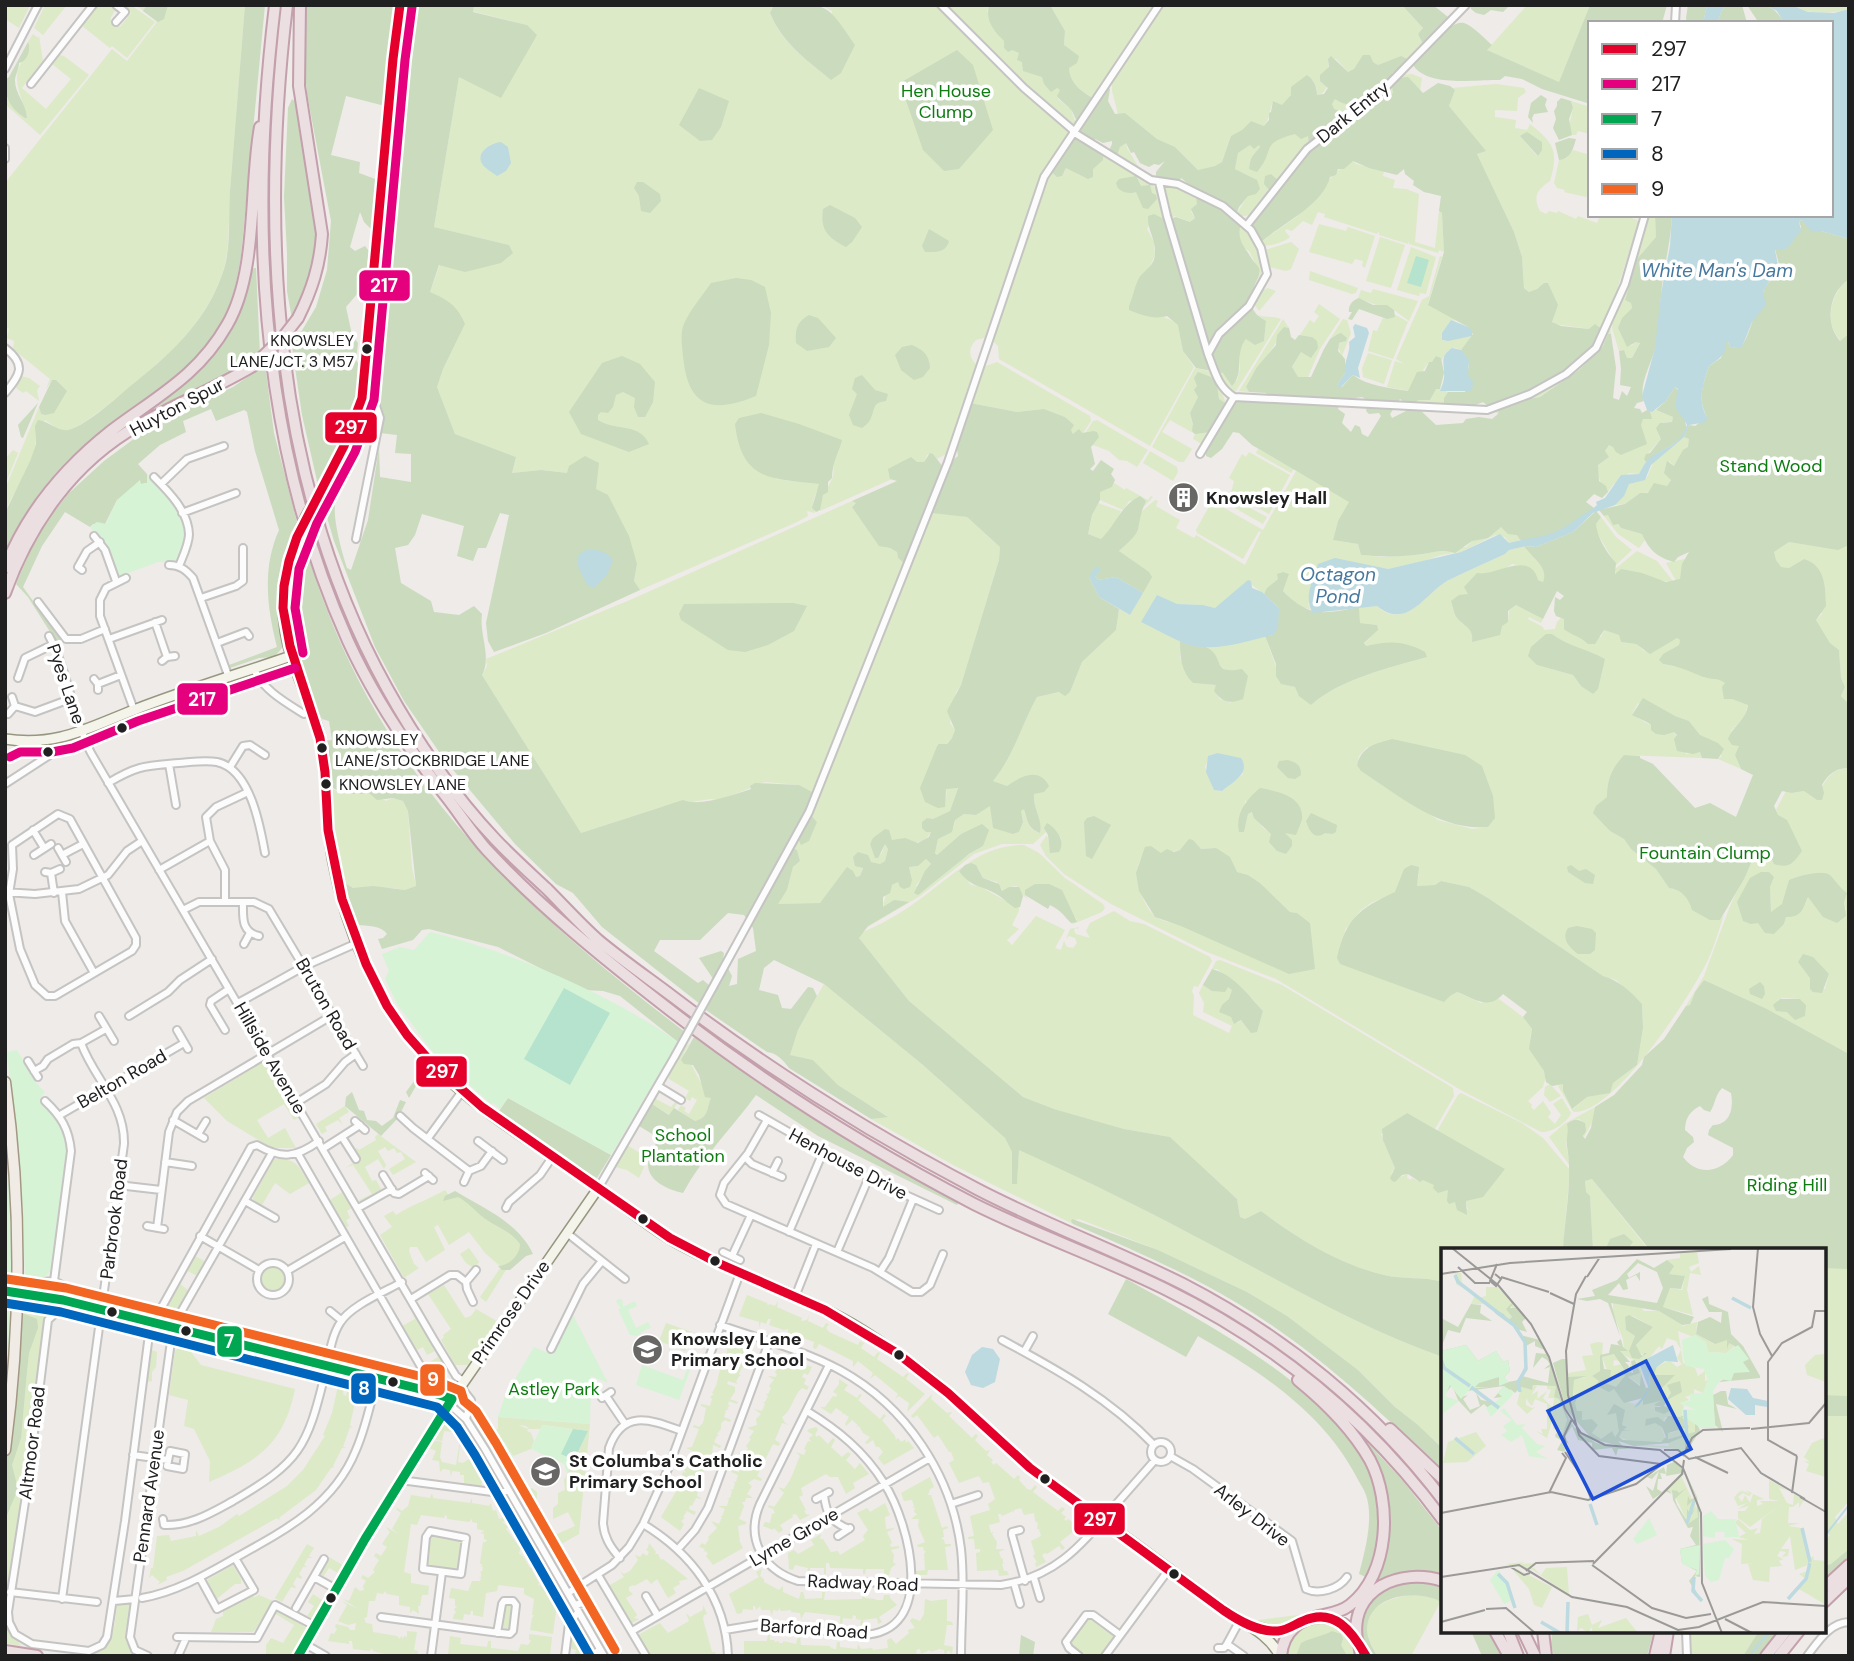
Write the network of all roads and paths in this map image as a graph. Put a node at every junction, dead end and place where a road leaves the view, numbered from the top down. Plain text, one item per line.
1 (38, 5) edge
2 (93, 5) edge
3 (116, 5) edge
4 (275, 5) edge
5 (287, 5) edge
6 (300, 5) edge
7 (400, 5) edge
8 (940, 5) edge
9 (1159, 5) edge
10 (1466, 5) edge
11 (116, 22) dead end
12 (5, 69) edge
13 (31, 84) dead end
14 (267, 94) junction
15 (1074, 132) junction
16 (5, 148) edge
17 (5, 159) edge
18 (1159, 182) junction
19 (1644, 217) edge
20 (1247, 225) junction
21 (5, 348) edge
22 (1209, 354) junction
23 (5, 393) edge
24 (1234, 397) junction
25 (362, 398) junction
26 (226, 445) dead end
27 (1200, 454) dead end
28 (154, 477) dead end
29 (160, 484) junction
30 (237, 492) dead end
31 (182, 513) junction
32 (94, 536) dead end
33 (356, 539) dead end
34 (100, 542) junction
35 (242, 547) dead end
36 (169, 565) dead end
37 (179, 566) junction
38 (78, 567) dead end
39 (5, 568) edge
40 (126, 578) dead end
41 (116, 581) junction
42 (5, 593) edge
43 (201, 598) junction
44 (38, 602) dead end
45 (105, 629) junction
46 (247, 632) dead end
47 (50, 636) dead end
48 (109, 639) junction
49 (216, 643) junction
50 (54, 644) junction
51 (291, 656) junction
52 (168, 658) dead end
53 (254, 668) junction
54 (29, 674) dead end
55 (121, 675) junction
56 (229, 678) junction
57 (97, 684) dead end
58 (12, 697) dead end
59 (71, 699) junction
60 (15, 706) junction
61 (134, 710) junction
62 (313, 710) junction
63 (8, 714) dead end
64 (82, 732) junction
65 (5, 739) edge
66 (17, 740) junction
67 (37, 741) junction
68 (5, 746) edge
69 (62, 747) dead end
70 (265, 755) dead end
71 (43, 759) junction
72 (169, 764) junction
73 (230, 767) junction
74 (108, 783) junction
75 (5, 784) edge
76 (180, 791) dead end
77 (248, 792) junction
78 (172, 793) junction
79 (176, 805) dead end
80 (33, 830) junction
81 (142, 841) junction
82 (210, 841) junction
83 (83, 844) junction
84 (44, 848) junction
85 (265, 853) dead end
86 (34, 855) dead end
87 (60, 869) dead end
88 (159, 870) junction
89 (102, 878) junction
90 (58, 892) junction
91 (7, 893) edge
92 (225, 902) junction
93 (243, 902) junction
94 (183, 910) junction
95 (250, 933) junction
96 (259, 936) dead end
97 (357, 943) junction
98 (244, 944) dead end
99 (212, 959) junction
100 (304, 966) junction
101 (94, 973) junction
102 (229, 989) junction
103 (238, 1003) junction
104 (333, 1015) junction
105 (99, 1016) dead end
106 (129, 1016) dead end
107 (213, 1028) dead end
108 (106, 1029) junction
109 (177, 1030) dead end
110 (114, 1041) dead end
111 (81, 1043) junction
112 (268, 1054) junction
113 (356, 1054) junction
114 (28, 1061) dead end
115 (363, 1066) dead end
116 (5, 1082) edge
117 (658, 1086) junction
118 (107, 1088) junction
119 (463, 1090) junction
120 (681, 1100) dead end
121 (45, 1101) dead end
122 (296, 1103) junction
123 (61, 1115) junction
124 (759, 1115) dead end
125 (401, 1119) dead end
126 (173, 1120) junction
127 (767, 1120) junction
128 (206, 1121) dead end
129 (360, 1126) dead end
130 (342, 1137) junction
131 (428, 1138) junction
132 (319, 1141) junction
133 (478, 1141) dead end
134 (324, 1148) junction
135 (492, 1151) junction
136 (823, 1152) junction
137 (272, 1153) junction
138 (298, 1154) junction
139 (191, 1156) dead end
140 (552, 1156) junction
141 (745, 1157) junction
142 (356, 1159) dead end
143 (503, 1160) dead end
144 (778, 1161) dead end
145 (166, 1163) junction
146 (470, 1171) junction
147 (772, 1173) junction
148 (383, 1175) dead end
149 (429, 1176) dead end
150 (782, 1177) dead end
151 (869, 1177) junction
152 (464, 1182) dead end
153 (118, 1185) junction
154 (599, 1187) junction
155 (161, 1189) junction
156 (391, 1189) junction
157 (914, 1199) junction
158 (245, 1201) junction
159 (506, 1202) dead end
160 (358, 1208) junction
161 (939, 1210) dead end
162 (751, 1214) junction
163 (275, 1218) dead end
164 (147, 1226) dead end
165 (789, 1232) junction
166 (567, 1233) junction
167 (200, 1236) junction
168 (345, 1237) junction
169 (816, 1244) junction
170 (218, 1247) junction
171 (723, 1252) dead end
172 (836, 1252) junction
173 (943, 1254) dead end
174 (732, 1256) junction
175 (740, 1260) dead end
176 (602, 1261) junction
177 (939, 1265) junction
178 (947, 1268) dead end
179 (259, 1270) junction
180 (287, 1270) junction
181 (476, 1270) dead end
182 (880, 1272) junction
183 (740, 1273) junction
184 (625, 1279) dead end
185 (54, 1281) junction
186 (44, 1282) dead end
187 (401, 1282) junction
188 (466, 1282) junction
189 (62, 1285) dead end
190 (10, 1291) edge
191 (379, 1295) junction
192 (795, 1297) junction
193 (411, 1298) junction
194 (63, 1300) junction
195 (473, 1302) dead end
196 (102, 1310) junction
197 (330, 1311) dead end
198 (1215, 1316) junction
199 (177, 1320) dead end
200 (341, 1320) junction
201 (153, 1323) junction
202 (720, 1325) junction
203 (173, 1327) junction
204 (1033, 1336) dead end
205 (1002, 1340) dead end
206 (769, 1342) junction
207 (551, 1349) dead end
208 (157, 1350) dead end
209 (1024, 1352) junction
210 (830, 1365) junction
211 (327, 1366) junction
212 (377, 1378) junction
213 (1328, 1380) junction
214 (461, 1384) junction
215 (428, 1391) junction
216 (606, 1395) dead end
217 (450, 1401) junction
218 (807, 1411) junction
219 (466, 1419) junction
220 (625, 1424) junction
221 (682, 1431) junction
222 (1154, 1446) junction
223 (5, 1450) edge
224 (133, 1455) junction
225 (1170, 1456) junction
226 (154, 1458) junction
227 (930, 1458) junction
228 (168, 1460) dead end
229 (1155, 1460) junction
230 (1441, 1477) edge
231 (402, 1478) junction
232 (885, 1483) junction
233 (508, 1490) junction
234 (978, 1495) dead end
235 (1441, 1498) edge
236 (816, 1499) dead end
237 (951, 1504) junction
238 (829, 1516) junction
239 (1441, 1518) edge
240 (163, 1519) dead end
241 (1103, 1520) junction
242 (643, 1524) junction
243 (1020, 1530) dead end
244 (838, 1536) dead end
245 (678, 1549) junction
246 (762, 1555) junction
247 (235, 1558) junction
248 (620, 1558) junction
249 (324, 1559) dead end
250 (1849, 1565) edge
251 (1170, 1569) junction
252 (442, 1572) junction
253 (598, 1575) junction
254 (314, 1577) junction
255 (1347, 1577) dead end
256 (200, 1578) junction
257 (1034, 1578) junction
258 (1849, 1578) edge
259 (1025, 1581) junction
260 (1441, 1581) edge
261 (1014, 1583) junction
262 (911, 1584) junction
263 (962, 1585) junction
264 (1826, 1586) edge
265 (708, 1587) junction
266 (336, 1589) junction
267 (10, 1592) junction
268 (568, 1593) junction
269 (646, 1596) dead end
270 (1040, 1598) dead end
271 (62, 1599) junction
272 (138, 1599) junction
273 (1826, 1600) edge
274 (114, 1601) junction
275 (97, 1602) dead end
276 (1020, 1604) dead end
277 (296, 1608) dead end
278 (577, 1609) junction
279 (658, 1616) junction
280 (381, 1617) dead end
281 (1315, 1617) junction
282 (1240, 1620) junction
283 (1849, 1622) edge
284 (436, 1625) junction
285 (315, 1626) junction
286 (1249, 1626) junction
287 (1293, 1628) junction
288 (725, 1630) junction
289 (632, 1632) junction
290 (497, 1633) junction
291 (1496, 1633) edge
292 (1509, 1633) edge
293 (1524, 1633) edge
294 (1543, 1633) edge
295 (1661, 1633) edge
296 (1668, 1633) edge
297 (1686, 1633) edge
298 (1784, 1633) edge
299 (1797, 1633) edge
300 (1120, 1635) junction
301 (177, 1637) dead end
302 (186, 1638) junction
303 (1358, 1642) junction
304 (305, 1644) junction
305 (1227, 1644) junction
306 (1218, 1648) dead end
307 (5, 1651) edge
308 (568, 1653) edge
309 (602, 1653) edge
310 (1108, 1655) edge
311 (37, 1656) edge
312 (148, 1656) edge
313 (178, 1656) edge
314 (298, 1656) edge
315 (326, 1656) edge
316 (431, 1656) edge
317 (590, 1656) edge
318 (617, 1656) edge
319 (646, 1656) edge
320 (729, 1656) edge
321 (961, 1656) edge
322 (1079, 1656) edge
323 (1244, 1656) edge
324 (1281, 1656) edge
325 (1363, 1656) edge
326 (1509, 1656) edge
327 (1518, 1656) edge
328 (1535, 1656) edge
329 (1546, 1656) edge
330 (1655, 1656) edge
331 (1664, 1656) edge
332 (1687, 1656) edge
333 (1766, 1656) edge
334 (1779, 1656) edge
335 (1807, 1656) edge

1 - 12 street
2 - 13 street
3 - 11 street
4 - 14 highway
5 - 213 highway
6 - 42 highway, Huyton Spur, bridge
7 - 25 main road
8 - 15 street
9 - 15 street
10 - 20 street, Dark Entry
14 - 39 highway, Huyton Spur
14 - 198 highway
15 - 18 street
15 - 117 street, bridge
16 - 17 street
18 - 20 street
18 - 22 street
19 - 24 street
20 - 22 street
21 - 23 street
22 - 24 street
24 - 27 street
25 - 33 street
25 - 51 main road, bridge
26 - 29 street
28 - 29 street
29 - 31 street
30 - 31 street
31 - 37 street
32 - 34 street
34 - 38 street
34 - 41 street
35 - 43 street
36 - 37 street
37 - 43 street
40 - 41 street
41 - 45 street
43 - 49 street
44 - 45 street
45 - 48 street
46 - 49 street
47 - 50 street, Pyes Lane
48 - 52 street
48 - 55 street
49 - 56 street
50 - 54 street
50 - 59 street, Pyes Lane
51 - 53 main road
51 - 62 main road
53 - 56 main road
53 - 62 street
55 - 57 street
55 - 61 street
56 - 61 main road
58 - 60 street
59 - 60 street
59 - 64 street, Pyes Lane
60 - 63 street
61 - 64 main road
62 - 97 main road
64 - 67 main road
64 - 74 street, Hillside Avenue
65 - 66 main road
66 - 67 main road
66 - 68 main road
67 - 71 street
69 - 71 street
70 - 73 street
71 - 75 street
72 - 73 street
72 - 74 street
72 - 78 street
73 - 77 street
74 - 81 street, Hillside Avenue
76 - 78 street
77 - 82 street
77 - 85 street
78 - 79 street
80 - 83 street
80 - 84 street
80 - 91 street
81 - 88 street, Hillside Avenue
81 - 89 street
82 - 88 street
82 - 92 street
83 - 84 street
83 - 89 street
84 - 86 street
87 - 90 street
88 - 94 street, Hillside Avenue
89 - 90 street
89 - 101 street
90 - 91 street
90 - 101 street
91 - 101 street
92 - 93 street
92 - 94 street
93 - 95 street
93 - 100 street, Bruton Road
94 - 99 street, Hillside Avenue
95 - 96 street
95 - 98 street
97 - 100 street
97 - 119 main road
99 - 102 street, Hillside Avenue
99 - 106 street
100 - 103 street
100 - 104 street, Bruton Road
102 - 103 street, Hillside Avenue
102 - 107 street
103 - 112 street, Hillside Avenue
104 - 112 street
104 - 113 street, Bruton Road
105 - 108 street
108 - 110 street
108 - 111 street
109 - 118 street, Belton Road
111 - 114 street
111 - 118 street, Parbrook Road
112 - 122 street, Hillside Avenue
112 - 126 street
113 - 115 street, Bruton Road
113 - 122 street
116 - 190 main road
117 - 120 street
117 - 154 street
118 - 123 street, Belton Road
118 - 153 street, Parbrook Road
119 - 131 street
119 - 140 main road
121 - 123 street
122 - 132 street, Hillside Avenue
123 - 185 street
124 - 127 street, Henhouse Drive
125 - 131 street
126 - 128 street
126 - 145 street
127 - 136 street, Henhouse Drive
127 - 141 street
129 - 130 street
130 - 134 street
130 - 142 street
131 - 146 street
132 - 134 street, Hillside Avenue
132 - 138 street
133 - 135 street
134 - 160 street, Hillside Avenue
135 - 143 street
135 - 146 street
136 - 151 street, Henhouse Drive
136 - 165 street
137 - 138 street
137 - 158 street
137 - 167 street
138 - 168 street
139 - 145 street
140 - 154 main road
140 - 159 street
141 - 147 street
141 - 162 street
144 - 147 street
145 - 155 street
146 - 152 street
147 - 150 street
148 - 156 street
149 - 156 street
151 - 157 street, Henhouse Drive
151 - 172 street
153 - 155 street
153 - 196 street, Parbrook Road
154 - 166 main road, Primrose Drive
154 - 183 main road
155 - 164 street
156 - 160 street
157 - 161 street, Henhouse Drive
157 - 182 street
158 - 163 street
158 - 170 street
160 - 187 street, Hillside Avenue
162 - 165 street
162 - 174 street
165 - 169 street
166 - 176 street
166 - 214 main road, Primrose Drive
167 - 170 street
167 - 201 street
168 - 180 street
168 - 191 street
169 - 172 street
169 - 192 street
170 - 179 street
170 - 199 street
171 - 174 street
172 - 182 street
173 - 177 street
174 - 175 street
176 - 184 street
176 - 207 street
177 - 178 street
177 - 182 street
179 - 180 street
179 - 180 street
181 - 188 street
183 - 192 main road
183 - 202 street
185 - 186 street
185 - 189 street
187 - 191 street
187 - 193 street, Hillside Avenue
188 - 193 street
188 - 195 street
190 - 194 street
190 - 223 main road
191 - 200 street
191 - 215 street
192 - 241 main road
193 - 214 street, Hillside Avenue
194 - 196 street
194 - 267 street, Altmoor Road
196 - 201 street
196 - 271 street, Parbrook Road
197 - 200 street
198 - 239 highway
198 - 281 highway
200 - 211 street
201 - 203 street
202 - 206 street
202 - 221 street
203 - 211 street
203 - 226 street, Pennard Avenue
204 - 209 street
205 - 209 street
206 - 210 street
206 - 245 street
208 - 224 street, Pennard Avenue
209 - 222 street
210 - 218 street
210 - 227 street
211 - 212 street
211 - 240 street
212 - 215 street
212 - 247 street
213 - 230 highway
213 - 235 highway
214 - 217 main road, Primrose Drive
214 - 219 street, Hillside Avenue
215 - 217 street
216 - 220 street
217 - 219 street
217 - 231 main road, Primrose Drive
218 - 232 street, Barford Road
218 - 246 street
219 - 233 street
220 - 221 street
220 - 248 street
221 - 242 street
222 - 225 street
222 - 229 street
224 - 226 street
224 - 274 street, Pennard Avenue
225 - 229 street
225 - 255 street, Arley Drive
226 - 228 street
226 - 272 street, Pennard Avenue
227 - 232 street, Lyme Grove
227 - 237 street
229 - 241 street, Radway Road
231 - 233 street
231 - 266 main road, Primrose Drive
232 - 238 street, Lyme Grove
232 - 262 street, Barford Road
233 - 268 street
234 - 237 street
236 - 238 street
237 - 263 street
238 - 244 street
238 - 246 street, Lyme Grove
241 - 251 main road
241 - 257 street, Radway Road
242 - 245 street
242 - 248 street
243 - 259 street
245 - 265 street
246 - 262 street, Radway Road
246 - 265 street, Lyme Grove
247 - 256 street
247 - 256 street
248 - 253 street
249 - 254 street
250 - 264 highway
251 - 282 main road
251 - 300 street
252 - 252 street
252 - 284 street
253 - 268 street
253 - 289 street
254 - 266 street
254 - 277 street
256 - 272 street
257 - 259 street, Radway Road
257 - 270 street
258 - 273 highway
259 - 261 street, Radway Road
260 - 303 highway
261 - 263 street, Radway Road
261 - 276 street
262 - 263 street, Radway Road
262 - 288 street, Barford Road
263 - 321 street
265 - 279 street, Lyme Grove
265 - 288 street
266 - 285 main road, Primrose Drive
267 - 271 street
267 - 274 street, Altmoor Road
268 - 278 street
269 - 279 street
271 - 275 street
272 - 274 street
272 - 312 street, Pennard Avenue
278 - 308 street
278 - 309 street
278 - 318 street
279 - 289 street, Lyme Grove
280 - 284 street
281 - 287 highway
281 - 303 highway
282 - 286 main road
282 - 305 street
283 - 335 street
284 - 290 street
284 - 316 street
285 - 302 street
285 - 304 main road, Primrose Drive
286 - 287 main road
286 - 324 main road
287 - 324 highway
288 - 320 street
289 - 319 street
290 - 290 street
291 - 326 highway
292 - 327 highway
293 - 328 highway
294 - 329 highway
295 - 330 highway
296 - 331 highway
297 - 332 street
298 - 333 highway
299 - 334 highway
300 - 310 street
300 - 322 street
301 - 302 street
302 - 313 street
303 - 325 highway
304 - 314 main road, Primrose Drive
304 - 315 street
305 - 306 street
305 - 323 street
307 - 311 highway
309 - 317 street

